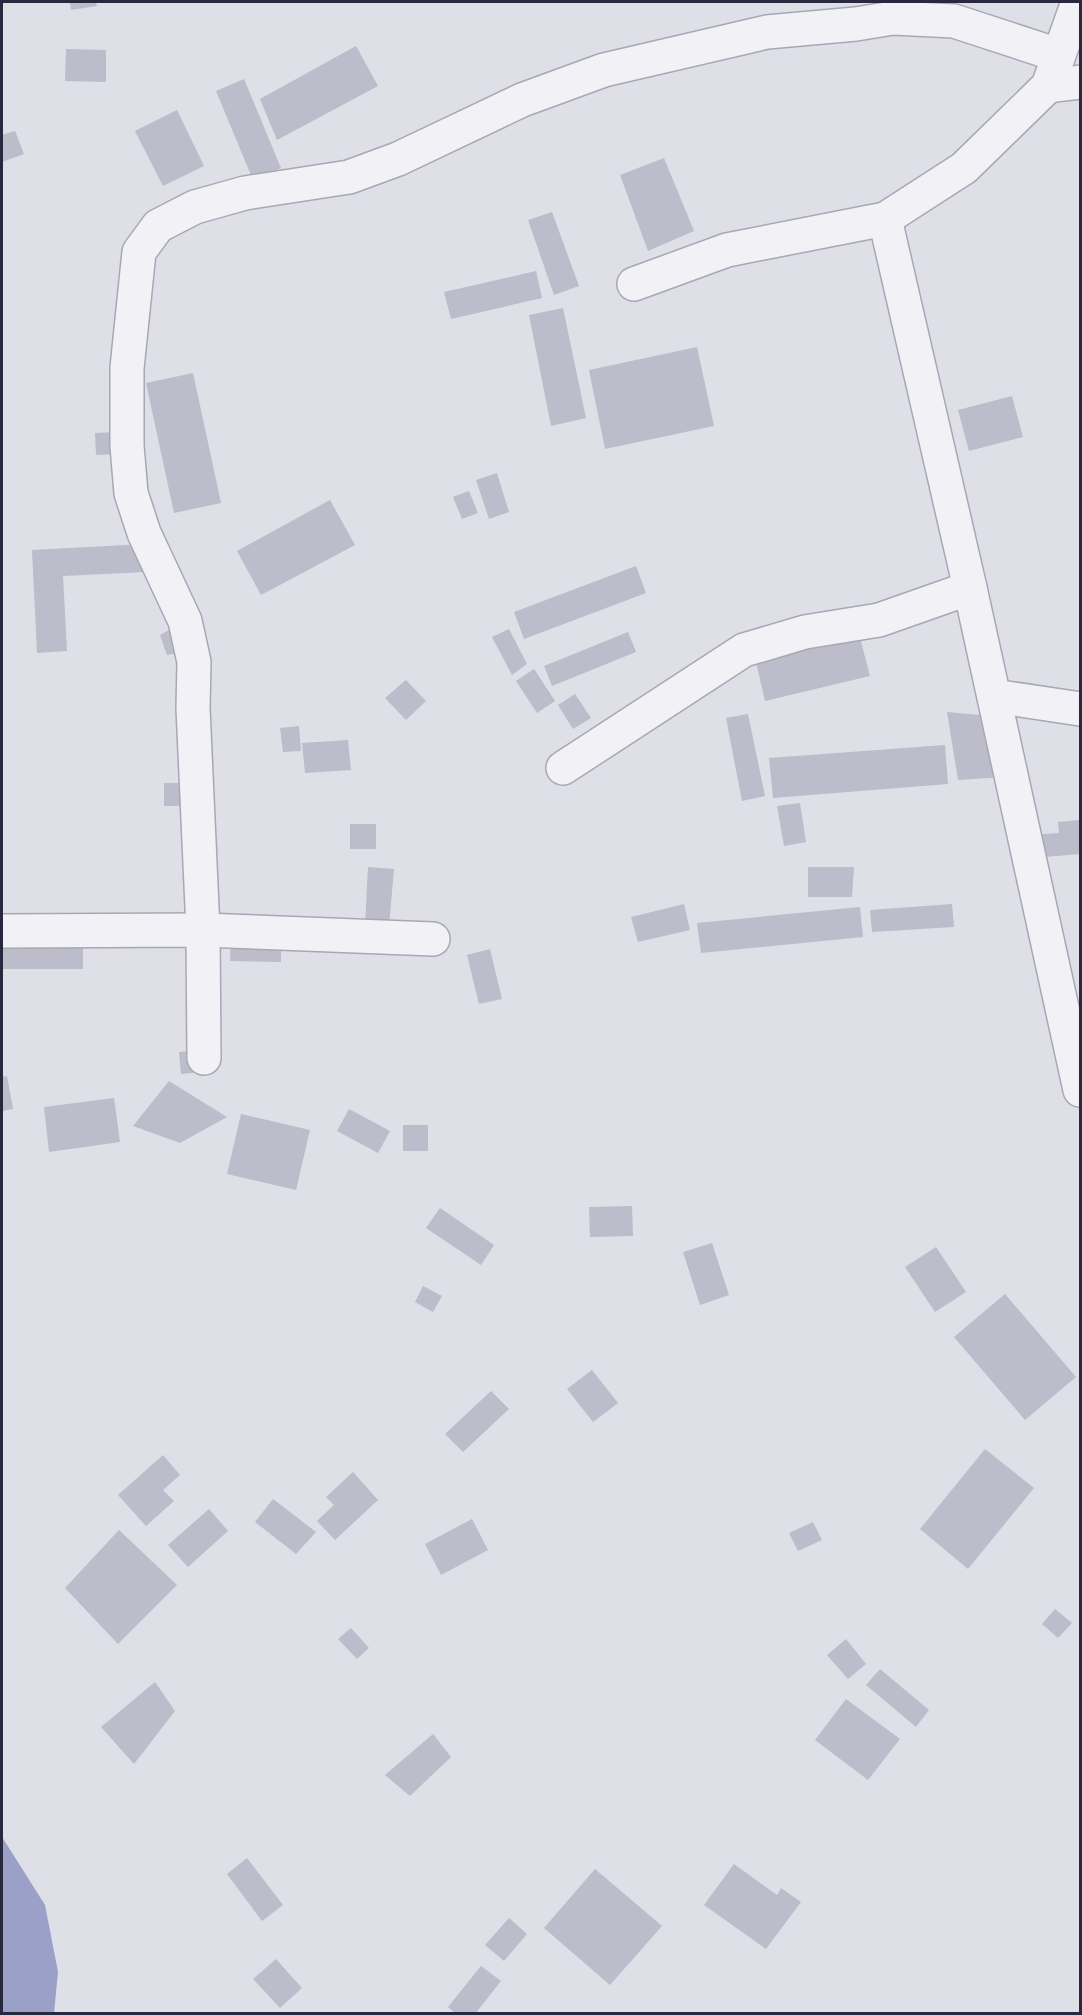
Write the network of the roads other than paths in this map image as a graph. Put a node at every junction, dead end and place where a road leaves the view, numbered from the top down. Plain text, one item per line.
1 (1078, 2) edge
2 (1058, 55) junction
3 (1080, 82) edge
4 (1048, 86) junction
5 (885, 219) junction
6 (634, 284) dead end
7 (970, 588) junction
8 (994, 696) junction
9 (1080, 709) edge
10 (563, 768) dead end
11 (203, 930) junction
12 (2, 931) edge
13 (433, 939) dead end
14 (204, 1058) dead end
15 (1080, 1090) edge

1 - 2 street
2 - 4 street
2 - 11 street
3 - 4 street
4 - 5 street
5 - 6 street
5 - 7 street
7 - 8 street
7 - 10 street
8 - 9 street
8 - 15 street
11 - 12 street
11 - 13 street
11 - 14 street

